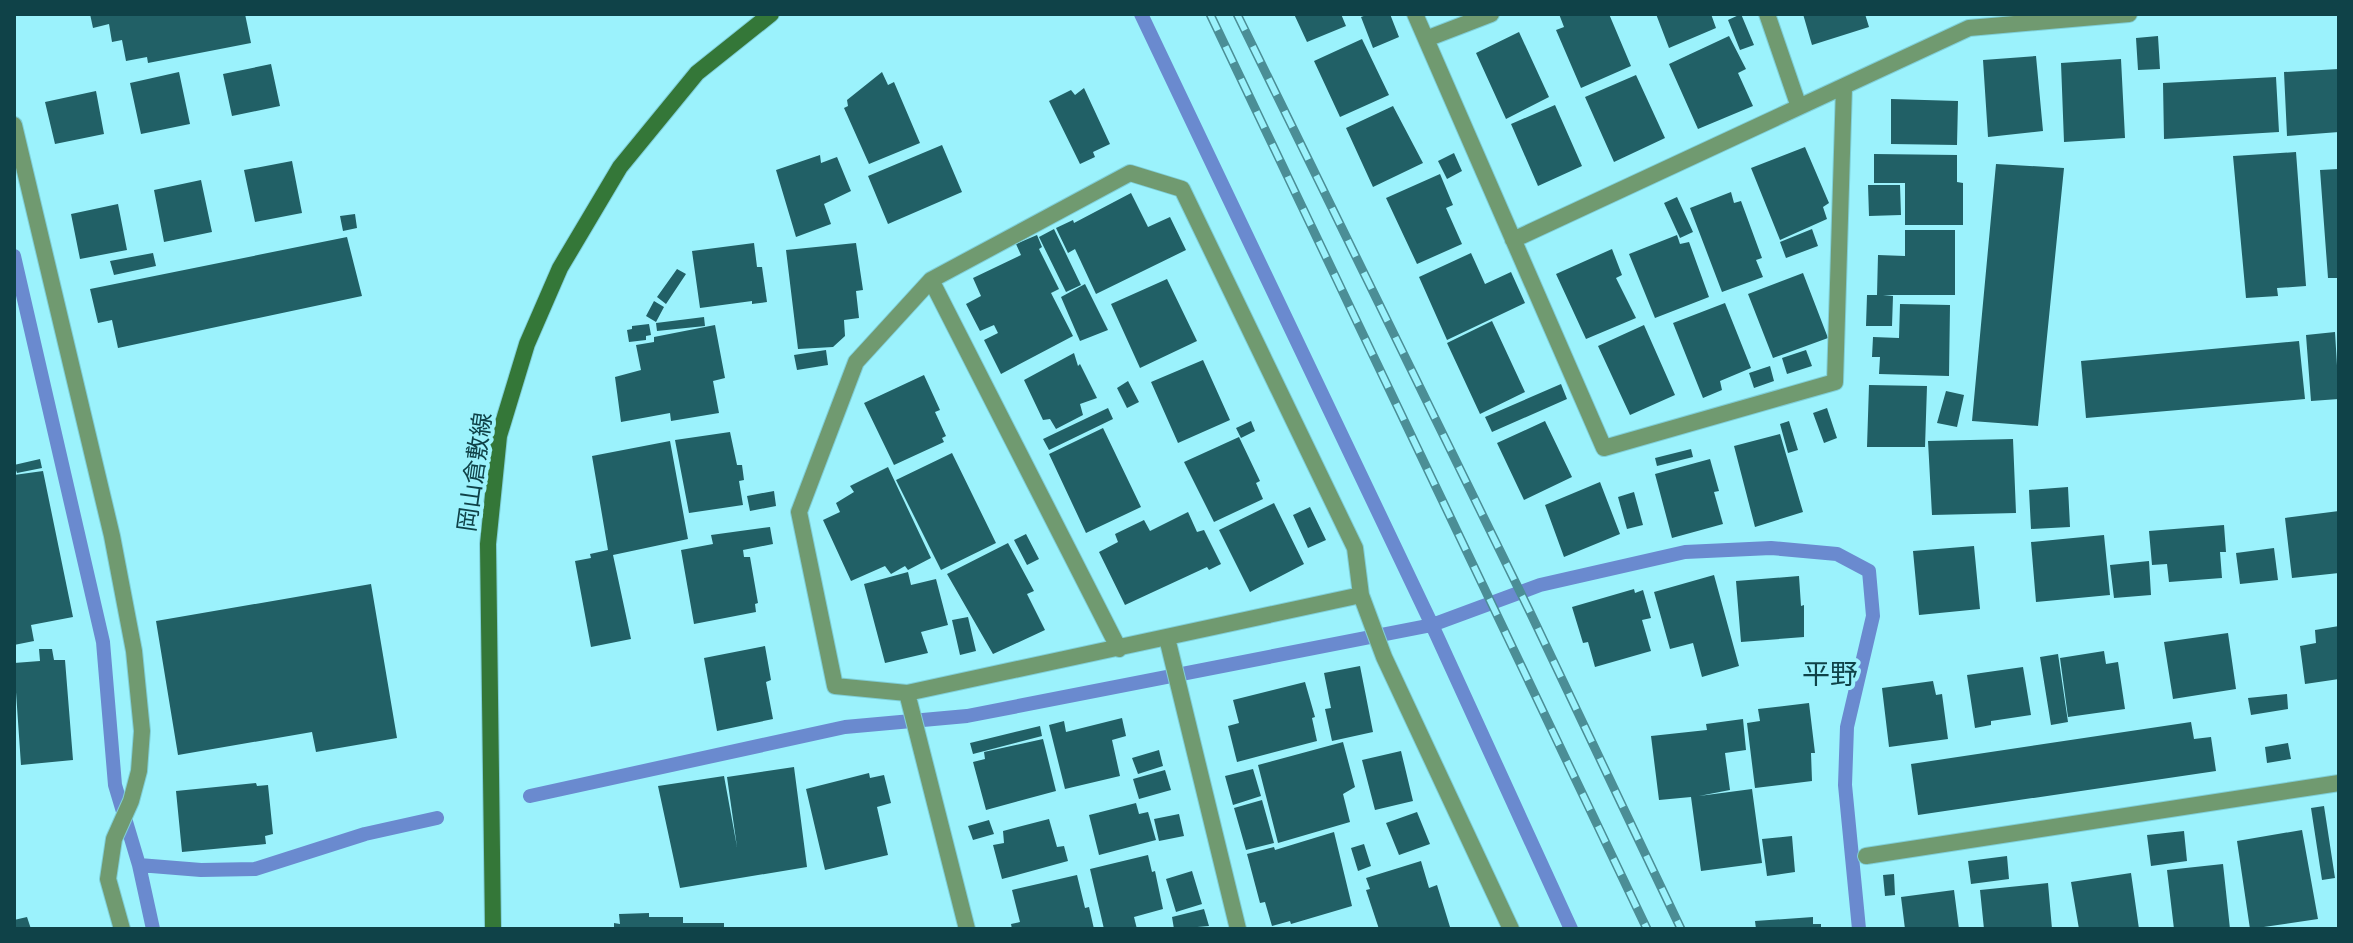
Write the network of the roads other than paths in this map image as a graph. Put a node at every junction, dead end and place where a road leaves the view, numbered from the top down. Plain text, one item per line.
1 (771, 14) edge
2 (1415, 14) edge
3 (1491, 14) edge
4 (1767, 14) edge
5 (2129, 14) edge
6 (1426, 39) junction
7 (1844, 87) junction
8 (1799, 107) junction
9 (14, 125) edge
10 (21, 187) edge
11 (1513, 240) junction
12 (931, 280) junction
13 (1361, 595) junction
14 (1167, 638) junction
15 (1119, 649) junction
16 (908, 700) junction
17 (2339, 783) edge
18 (1866, 856) dead end
19 (122, 929) edge
20 (493, 929) edge
21 (967, 929) edge
22 (1238, 929) edge
23 (1511, 929) edge

1 - 20 main road, 岡山倉敷線
2 - 6 street
3 - 6 street
4 - 8 street
5 - 7 street
6 - 11 street
7 - 8 street
7 - 11 street
8 - 11 street
9 - 10 street
10 - 19 street
12 - 13 street
12 - 15 street
12 - 16 street
13 - 14 street
13 - 23 street
14 - 15 street
14 - 22 street
15 - 16 street
16 - 21 street
17 - 18 street

